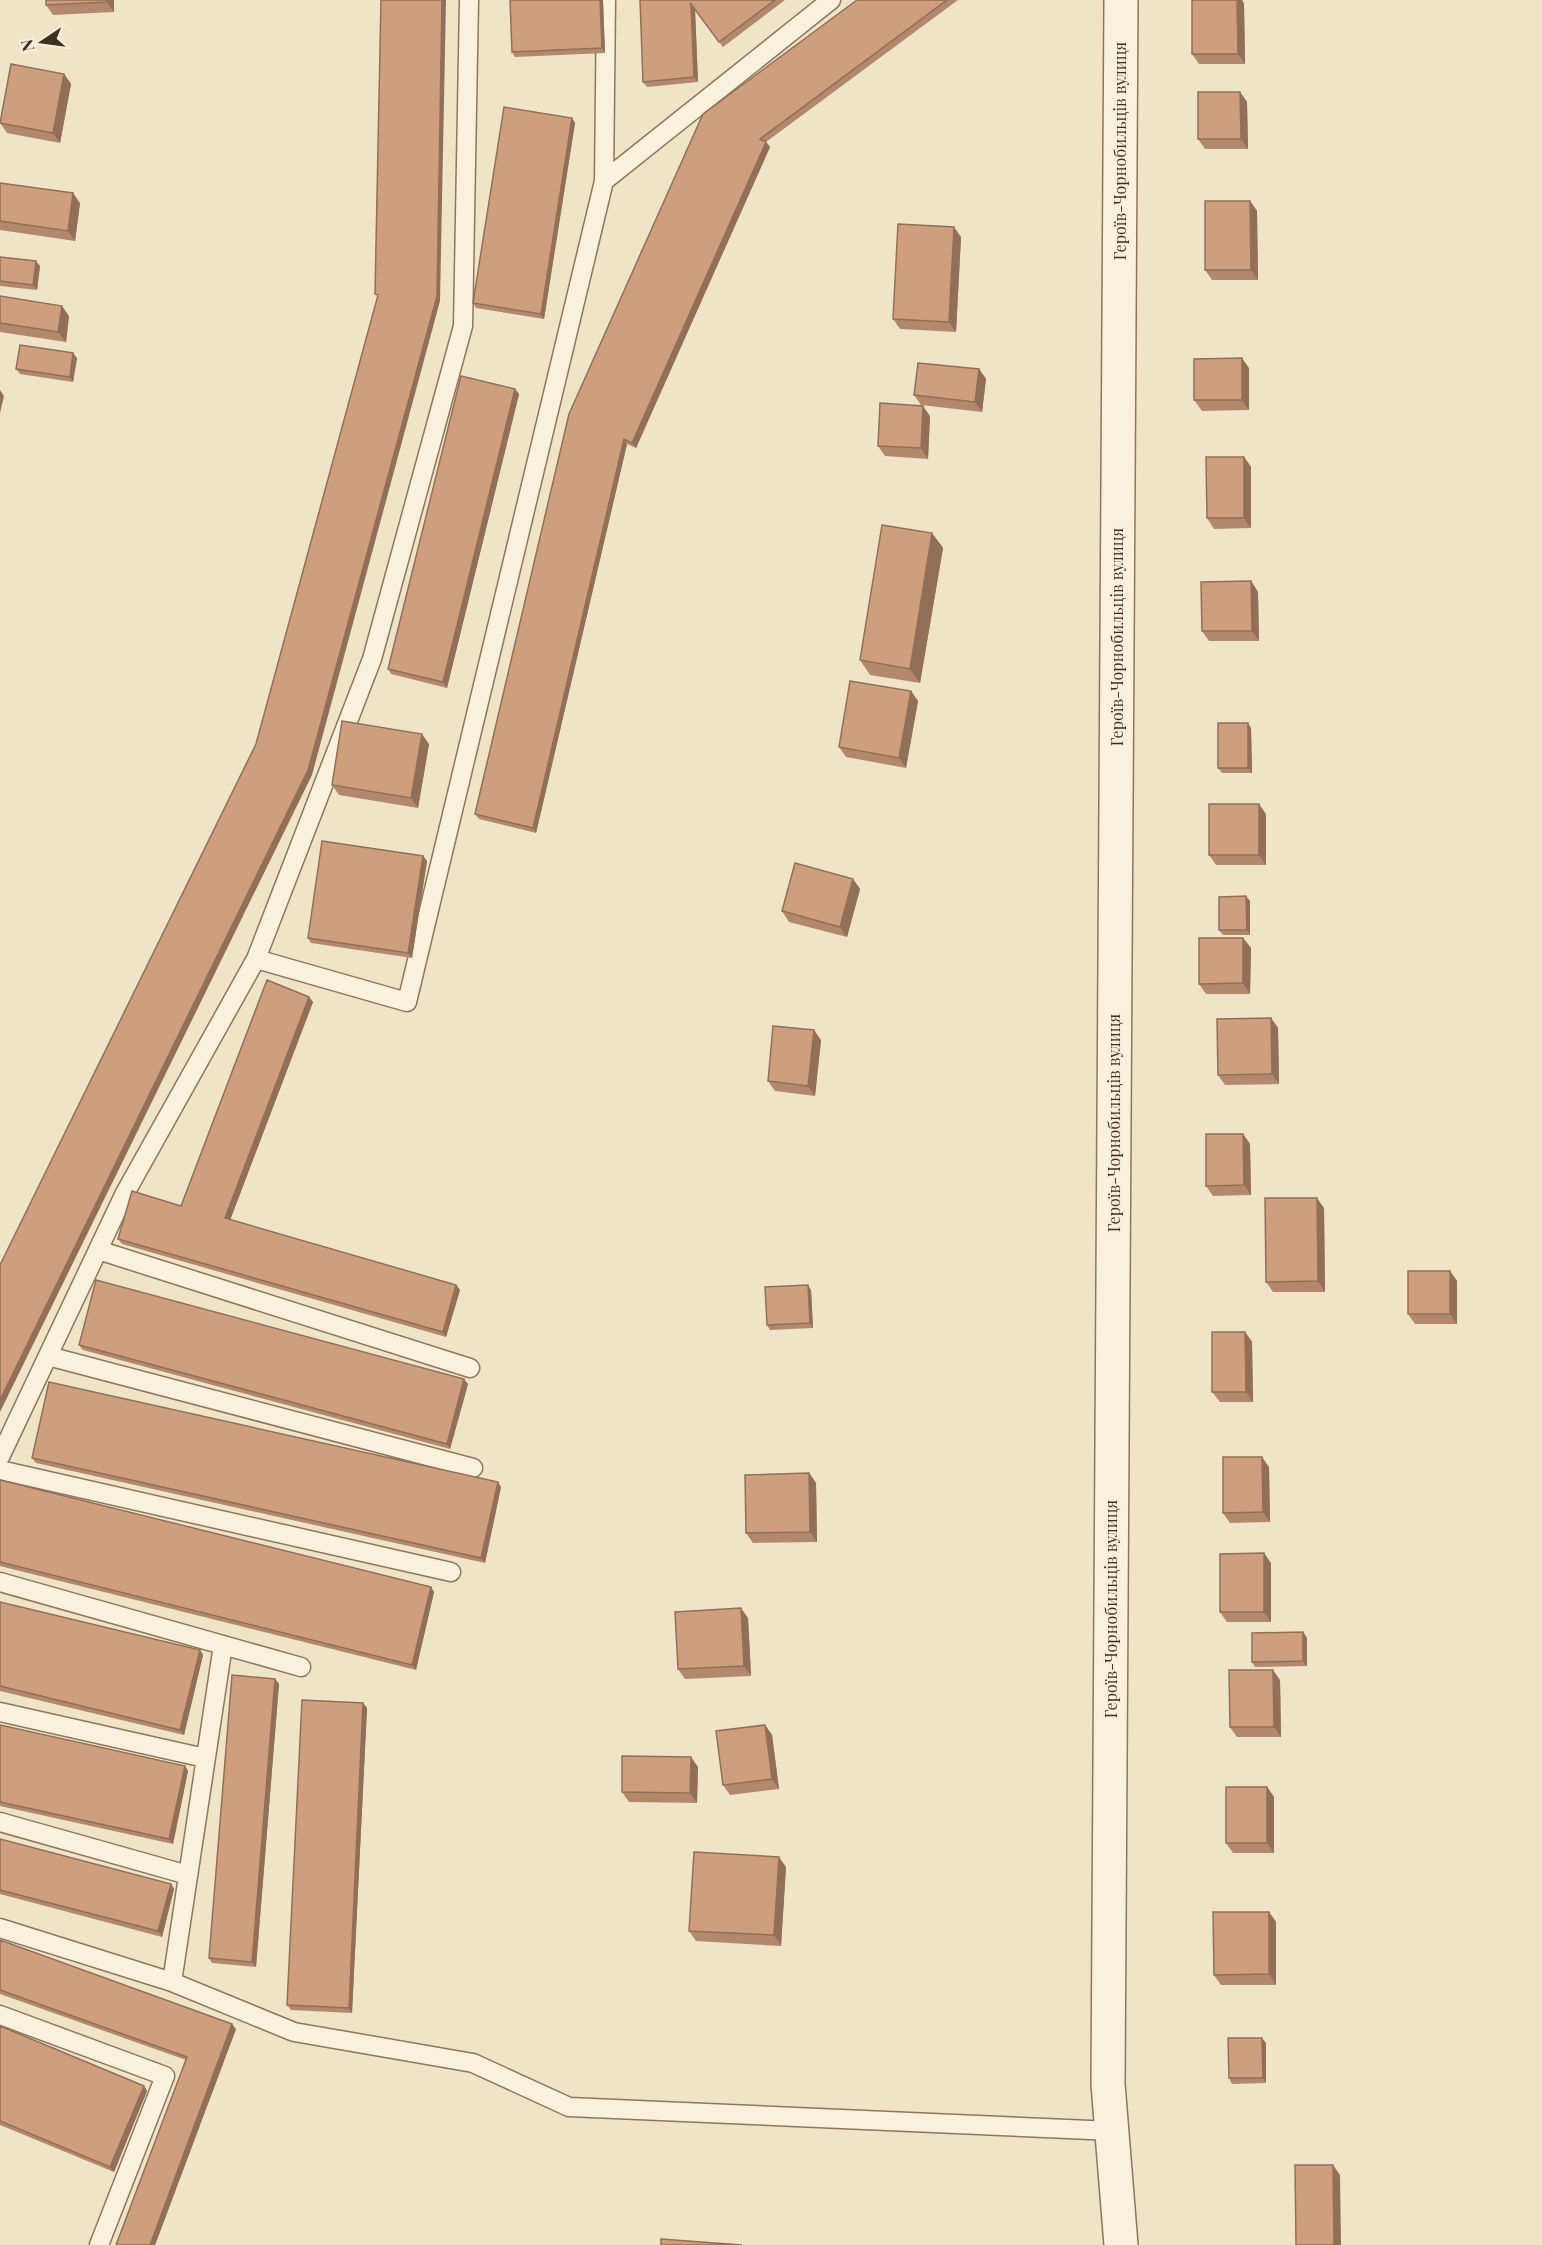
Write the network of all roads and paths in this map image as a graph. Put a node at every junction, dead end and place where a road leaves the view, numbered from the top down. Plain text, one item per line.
1 (469, 0) edge
2 (606, 0) edge
3 (831, 0) edge
4 (1121, 0) edge
5 (604, 181) junction
6 (256, 959) junction
7 (98, 1250) junction
8 (48, 1356) junction
9 (470, 1368) dead end
10 (0, 1457) edge
11 (474, 1468) dead end
12 (0, 1470) edge
13 (451, 1572) dead end
14 (0, 1582) edge
15 (223, 1645) junction
16 (301, 1667) dead end
17 (0, 1712) edge
18 (206, 1758) junction
19 (0, 1822) edge
20 (188, 1875) junction
21 (0, 1928) edge
22 (172, 1982) junction
23 (0, 2015) edge
24 (1113, 2131) junction
25 (99, 2245) edge
26 (1120, 2245) edge

1 - 6 lane
2 - 5 lane
3 - 5 lane
4 - 24 street, Героїв-Чорнобильців вулиця
5 - 6 lane
6 - 7 lane
7 - 8 lane
7 - 9 lane
8 - 10 lane
8 - 11 lane
12 - 13 lane
14 - 15 lane
15 - 16 lane
15 - 18 lane
17 - 18 lane
18 - 20 lane
19 - 20 lane
20 - 22 lane
21 - 22 lane
22 - 24 lane
23 - 25 lane
24 - 26 street, Героїв-Чорнобильців вулиця

